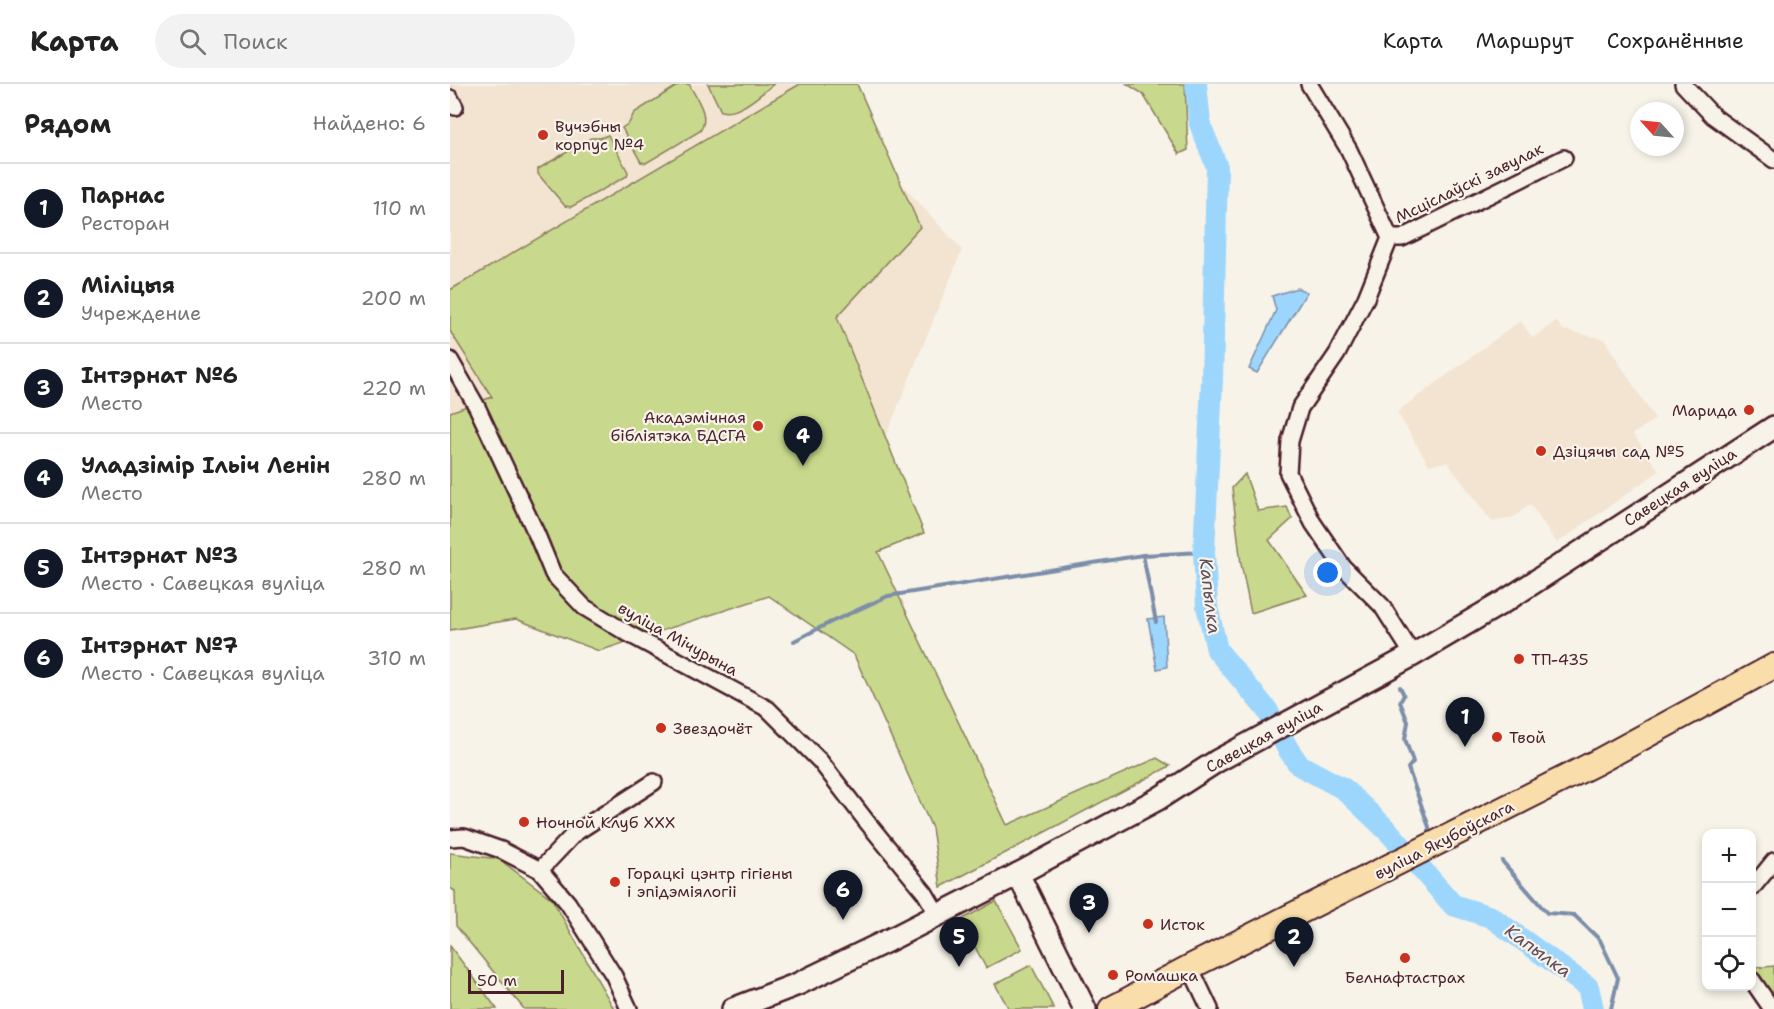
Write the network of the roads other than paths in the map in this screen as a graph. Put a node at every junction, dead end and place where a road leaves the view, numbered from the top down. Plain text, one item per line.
1 (1309, 84) edge
2 (1683, 84) edge
3 (1564, 158) dead end
4 (1774, 160) edge
5 (1390, 238) junction
6 (450, 360) edge
7 (1774, 427) edge
8 (1413, 655) junction
9 (1774, 666) edge
10 (654, 782) dead end
11 (450, 838) edge
12 (1774, 861) edge
13 (540, 870) junction
14 (1018, 874) junction
15 (1756, 883) edge
16 (938, 915) junction
17 (1190, 967) junction
18 (1756, 986) edge
19 (629, 1009) edge
20 (733, 1009) edge
21 (1084, 1009) edge
22 (1112, 1009) edge
23 (1210, 1009) edge
24 (1772, 1009) edge

1 - 5 street, Мсціслаўскі завулак
2 - 4 street
3 - 5 street, Мсціслаўскі завулак
5 - 8 street, Мсціслаўскі завулак
6 - 16 street, вуліца Мічурына
7 - 8 main road, Савецкая вуліца
8 - 14 main road, Савецкая вуліца
9 - 17 main road, вуліца Якубоўскага
10 - 13 street
11 - 13 street
12 - 15 street
13 - 19 street
14 - 16 main road, Савецкая вуліца
14 - 21 main road
16 - 20 main road, Савецкая вуліца
17 - 22 main road, вуліца Якубоўскага
17 - 23 street
18 - 24 street

